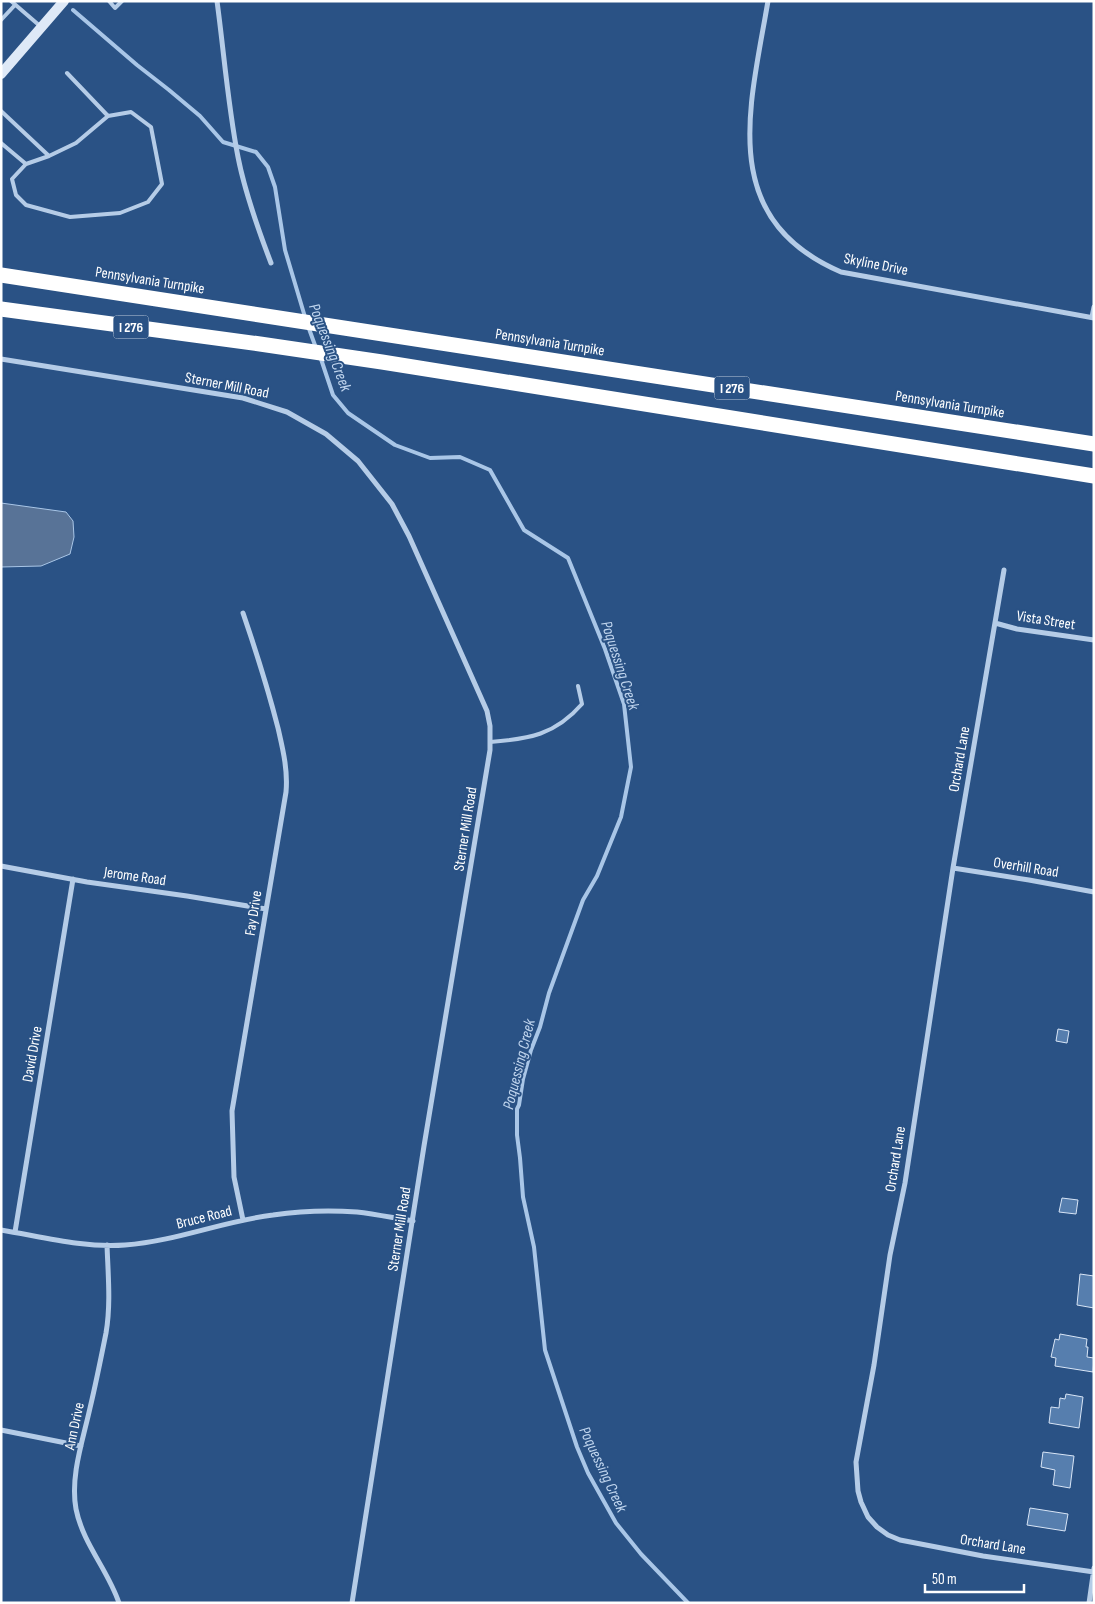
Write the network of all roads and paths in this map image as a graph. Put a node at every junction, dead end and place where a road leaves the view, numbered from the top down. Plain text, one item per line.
1 (11, 1) edge
2 (64, 1) edge
3 (109, 1) edge
4 (122, 1) edge
5 (217, 1) edge
6 (768, 1) edge
7 (15, 5) junction
8 (1, 20) edge
9 (41, 28) junction
10 (67, 73) dead end
11 (1, 74) edge
12 (1, 111) edge
13 (108, 116) junction
14 (1, 143) edge
15 (49, 156) junction
16 (26, 164) junction
17 (271, 263) dead end
18 (1, 275) edge
19 (1094, 307) edge
20 (1, 310) edge
21 (1093, 317) edge
22 (1, 359) edge
23 (1094, 444) edge
24 (1094, 476) edge
25 (1004, 570) dead end
26 (243, 614) dead end
27 (995, 623) junction
28 (1094, 640) edge
29 (578, 686) dead end
30 (490, 742) junction
31 (1, 866) edge
32 (953, 868) junction
33 (73, 879) junction
34 (1094, 892) edge
35 (266, 909) junction
36 (243, 1220) junction
37 (413, 1220) junction
38 (1, 1230) edge
39 (15, 1232) junction
40 (107, 1246) junction
41 (1, 1430) edge
42 (81, 1446) junction
43 (1094, 1571) edge
44 (119, 1603) edge
45 (352, 1603) edge
46 (1088, 1603) edge

1 - 7 lane
2 - 9 main road
3 - 4 lane
5 - 17 street
6 - 21 street, Skyline Drive
7 - 8 lane
7 - 9 lane
9 - 11 main road
10 - 13 lane
12 - 15 lane
13 - 15 lane
13 - 16 lane
14 - 16 lane
15 - 16 lane
18 - 23 highway, Pennsylvania Turnpike / I 276
19 - 21 street
20 - 24 highway, I 276
22 - 30 street, Sterner Mill Road
25 - 27 street, Orchard Lane
26 - 35 street, Fay Drive
27 - 28 street, Vista Street
27 - 32 street, Orchard Lane
29 - 30 lane
30 - 37 street, Sterner Mill Road
31 - 33 street, Jerome Road
32 - 34 street, Overhill Road
32 - 43 street, Orchard Lane
33 - 35 street, Jerome Road
33 - 39 street, David Drive
35 - 36 street, Fay Drive
36 - 37 street, Bruce Road
36 - 40 street, Bruce Road
37 - 45 street, Sterner Mill Road
38 - 39 street, Bruce Road
39 - 40 street, Bruce Road
40 - 42 street, Ann Drive
41 - 42 street
42 - 44 street, Ann Drive
43 - 46 street

